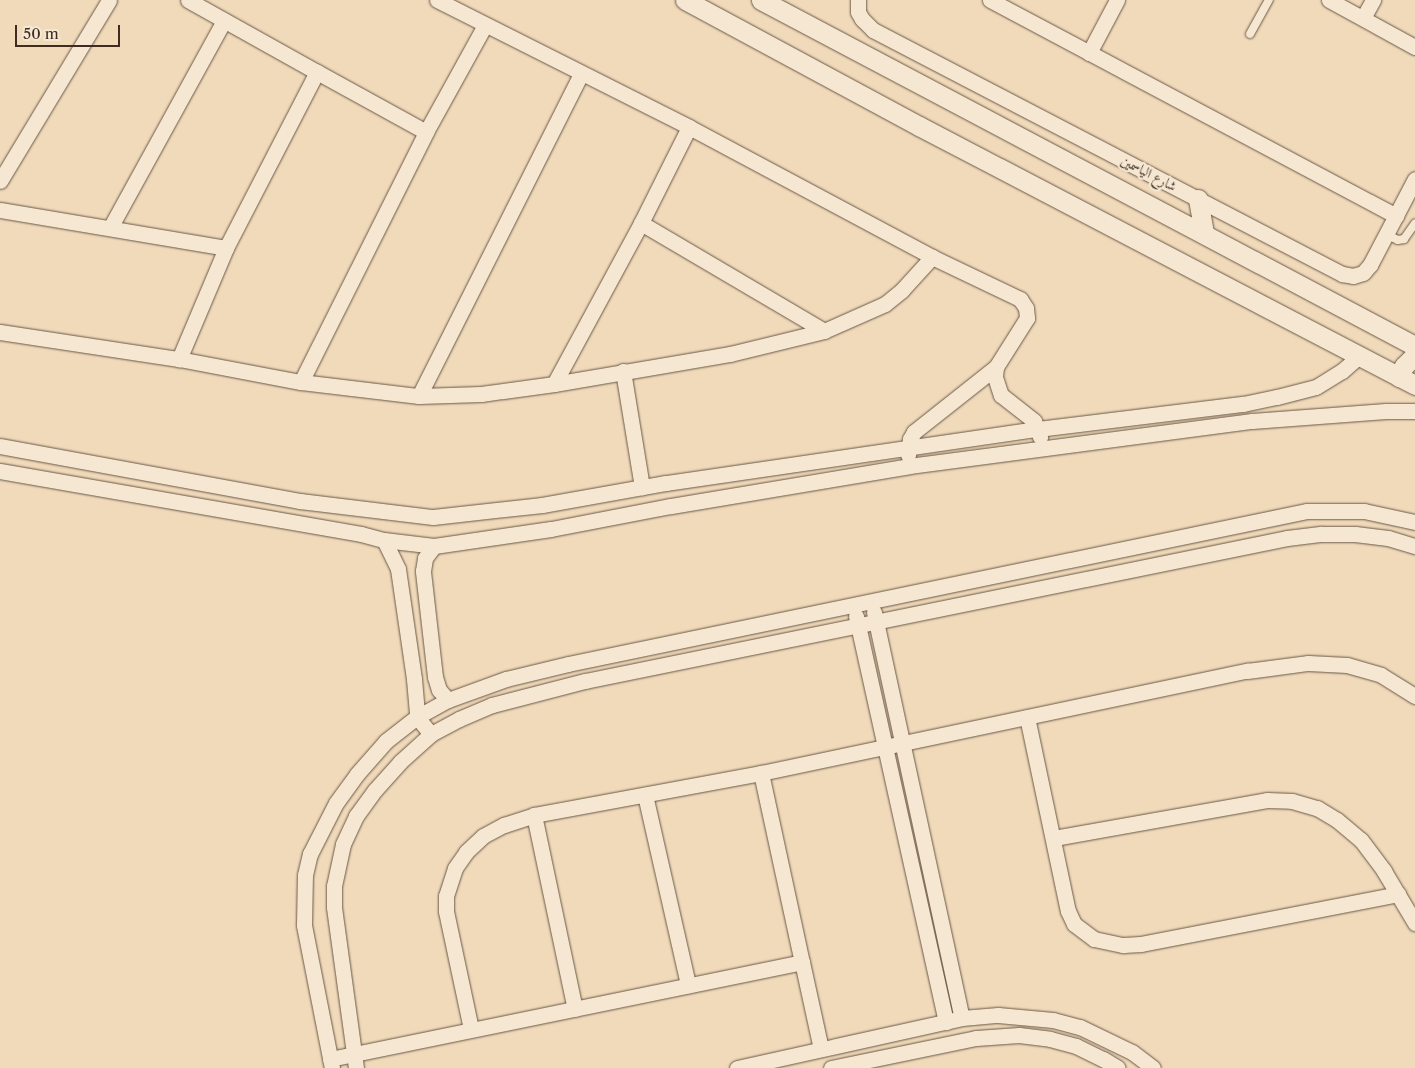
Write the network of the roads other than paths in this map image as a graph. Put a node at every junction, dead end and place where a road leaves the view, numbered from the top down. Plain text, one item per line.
1 (108, 0) edge
2 (188, 0) edge
3 (437, 0) edge
4 (685, 0) edge
5 (761, 0) edge
6 (858, 0) edge
7 (990, 0) edge
8 (1117, 0) edge
9 (1268, 0) edge
10 (1329, 0) edge
11 (1373, 0) edge
12 (1363, 18) junction
13 (224, 21) junction
14 (485, 25) junction
15 (1250, 34) dead end
16 (1415, 47) edge
17 (909, 48) junction
18 (1090, 53) junction
19 (317, 72) junction
20 (897, 72) junction
21 (581, 74) junction
22 (689, 128) junction
23 (426, 132) junction
24 (1415, 179) edge
25 (0, 181) edge
26 (1198, 199) junction
27 (0, 210) edge
28 (1396, 216) junction
29 (641, 223) junction
30 (1415, 223) edge
31 (110, 228) junction
32 (1204, 233) junction
33 (1385, 234) junction
34 (226, 248) junction
35 (932, 256) junction
36 (824, 331) junction
37 (0, 332) edge
38 (1415, 346) edge
39 (1415, 355) edge
40 (1359, 356) junction
41 (179, 359) junction
42 (996, 367) junction
43 (623, 371) junction
44 (1407, 381) edge
45 (301, 382) junction
46 (554, 384) junction
47 (419, 396) junction
48 (1415, 411) edge
49 (1038, 429) junction
50 (0, 446) edge
51 (908, 448) junction
52 (1042, 449) junction
53 (909, 466) junction
54 (0, 471) edge
55 (666, 483) junction
56 (642, 487) junction
57 (671, 506) junction
58 (1415, 522) edge
59 (384, 540) junction
60 (434, 546) junction
61 (1415, 546) edge
62 (1108, 552) junction
63 (1111, 574) junction
64 (872, 600) junction
65 (853, 604) junction
66 (876, 620) junction
67 (858, 624) junction
68 (1415, 696) edge
69 (448, 700) junction
70 (417, 717) junction
71 (1027, 717) junction
72 (431, 734) junction
73 (902, 742) junction
74 (886, 746) junction
75 (760, 773) junction
76 (645, 795) junction
77 (534, 815) junction
78 (1054, 838) junction
79 (1398, 894) junction
80 (1415, 923) edge
81 (802, 962) junction
82 (688, 985) junction
83 (575, 1009) junction
84 (962, 1018) junction
85 (946, 1022) junction
86 (471, 1029) junction
87 (856, 1042) junction
88 (821, 1049) junction
89 (354, 1061) edge
90 (861, 1062) junction
91 (331, 1063) edge
92 (737, 1068) edge
93 (831, 1068) edge
94 (1118, 1068) edge
95 (1152, 1068) edge

1 - 25 street
2 - 13 street
3 - 14 street
4 - 40 street
5 - 20 street
6 - 17 street, شارع الياسمين
7 - 18 street
8 - 18 street
9 - 15 lane
10 - 12 street
11 - 12 street
12 - 16 street
13 - 19 street
13 - 31 street
14 - 21 street
14 - 23 street
17 - 20 street
17 - 26 street, شارع الياسمين
18 - 28 street
19 - 23 street
19 - 34 street
20 - 32 street
21 - 22 street
21 - 47 street
22 - 29 street
22 - 35 street
23 - 45 street
24 - 28 street, شارع الياسمين
26 - 32 street
26 - 33 street, شارع الياسمين
27 - 31 street
28 - 33 street, شارع الياسمين
29 - 36 street
29 - 46 street
30 - 33 lane
31 - 34 street
32 - 38 street
34 - 41 street
35 - 36 street
35 - 42 street
36 - 43 street
37 - 41 street
39 - 44 street
40 - 44 street
40 - 49 street
41 - 45 street
42 - 49 street
42 - 51 street
43 - 46 street
43 - 56 street
45 - 47 street
46 - 47 street
48 - 52 street
49 - 51 street
49 - 52 street
50 - 56 street
51 - 53 street
51 - 55 street
52 - 53 street
53 - 57 street
54 - 59 street
55 - 56 street
55 - 57 street
57 - 60 street
58 - 62 street
59 - 60 street
59 - 70 street
60 - 69 street
61 - 63 street
62 - 63 street
62 - 64 street
63 - 66 street
64 - 65 street
64 - 66 street
65 - 67 street
65 - 69 street
66 - 67 street
66 - 73 street
67 - 72 street
67 - 74 street
68 - 71 street
69 - 70 street
70 - 72 street
70 - 91 street
71 - 73 street
71 - 78 street
72 - 89 street
73 - 74 street
73 - 84 street
74 - 75 street
74 - 85 street
75 - 76 street
75 - 81 street
76 - 77 street
76 - 82 street
77 - 83 street
77 - 86 street
78 - 79 street
78 - 79 street
79 - 80 street
81 - 82 street
81 - 88 street
82 - 83 street
83 - 86 street
84 - 85 street
84 - 95 street
85 - 87 street
86 - 89 street
87 - 88 street
87 - 90 street
88 - 92 street
89 - 91 street
90 - 93 street
90 - 94 street

